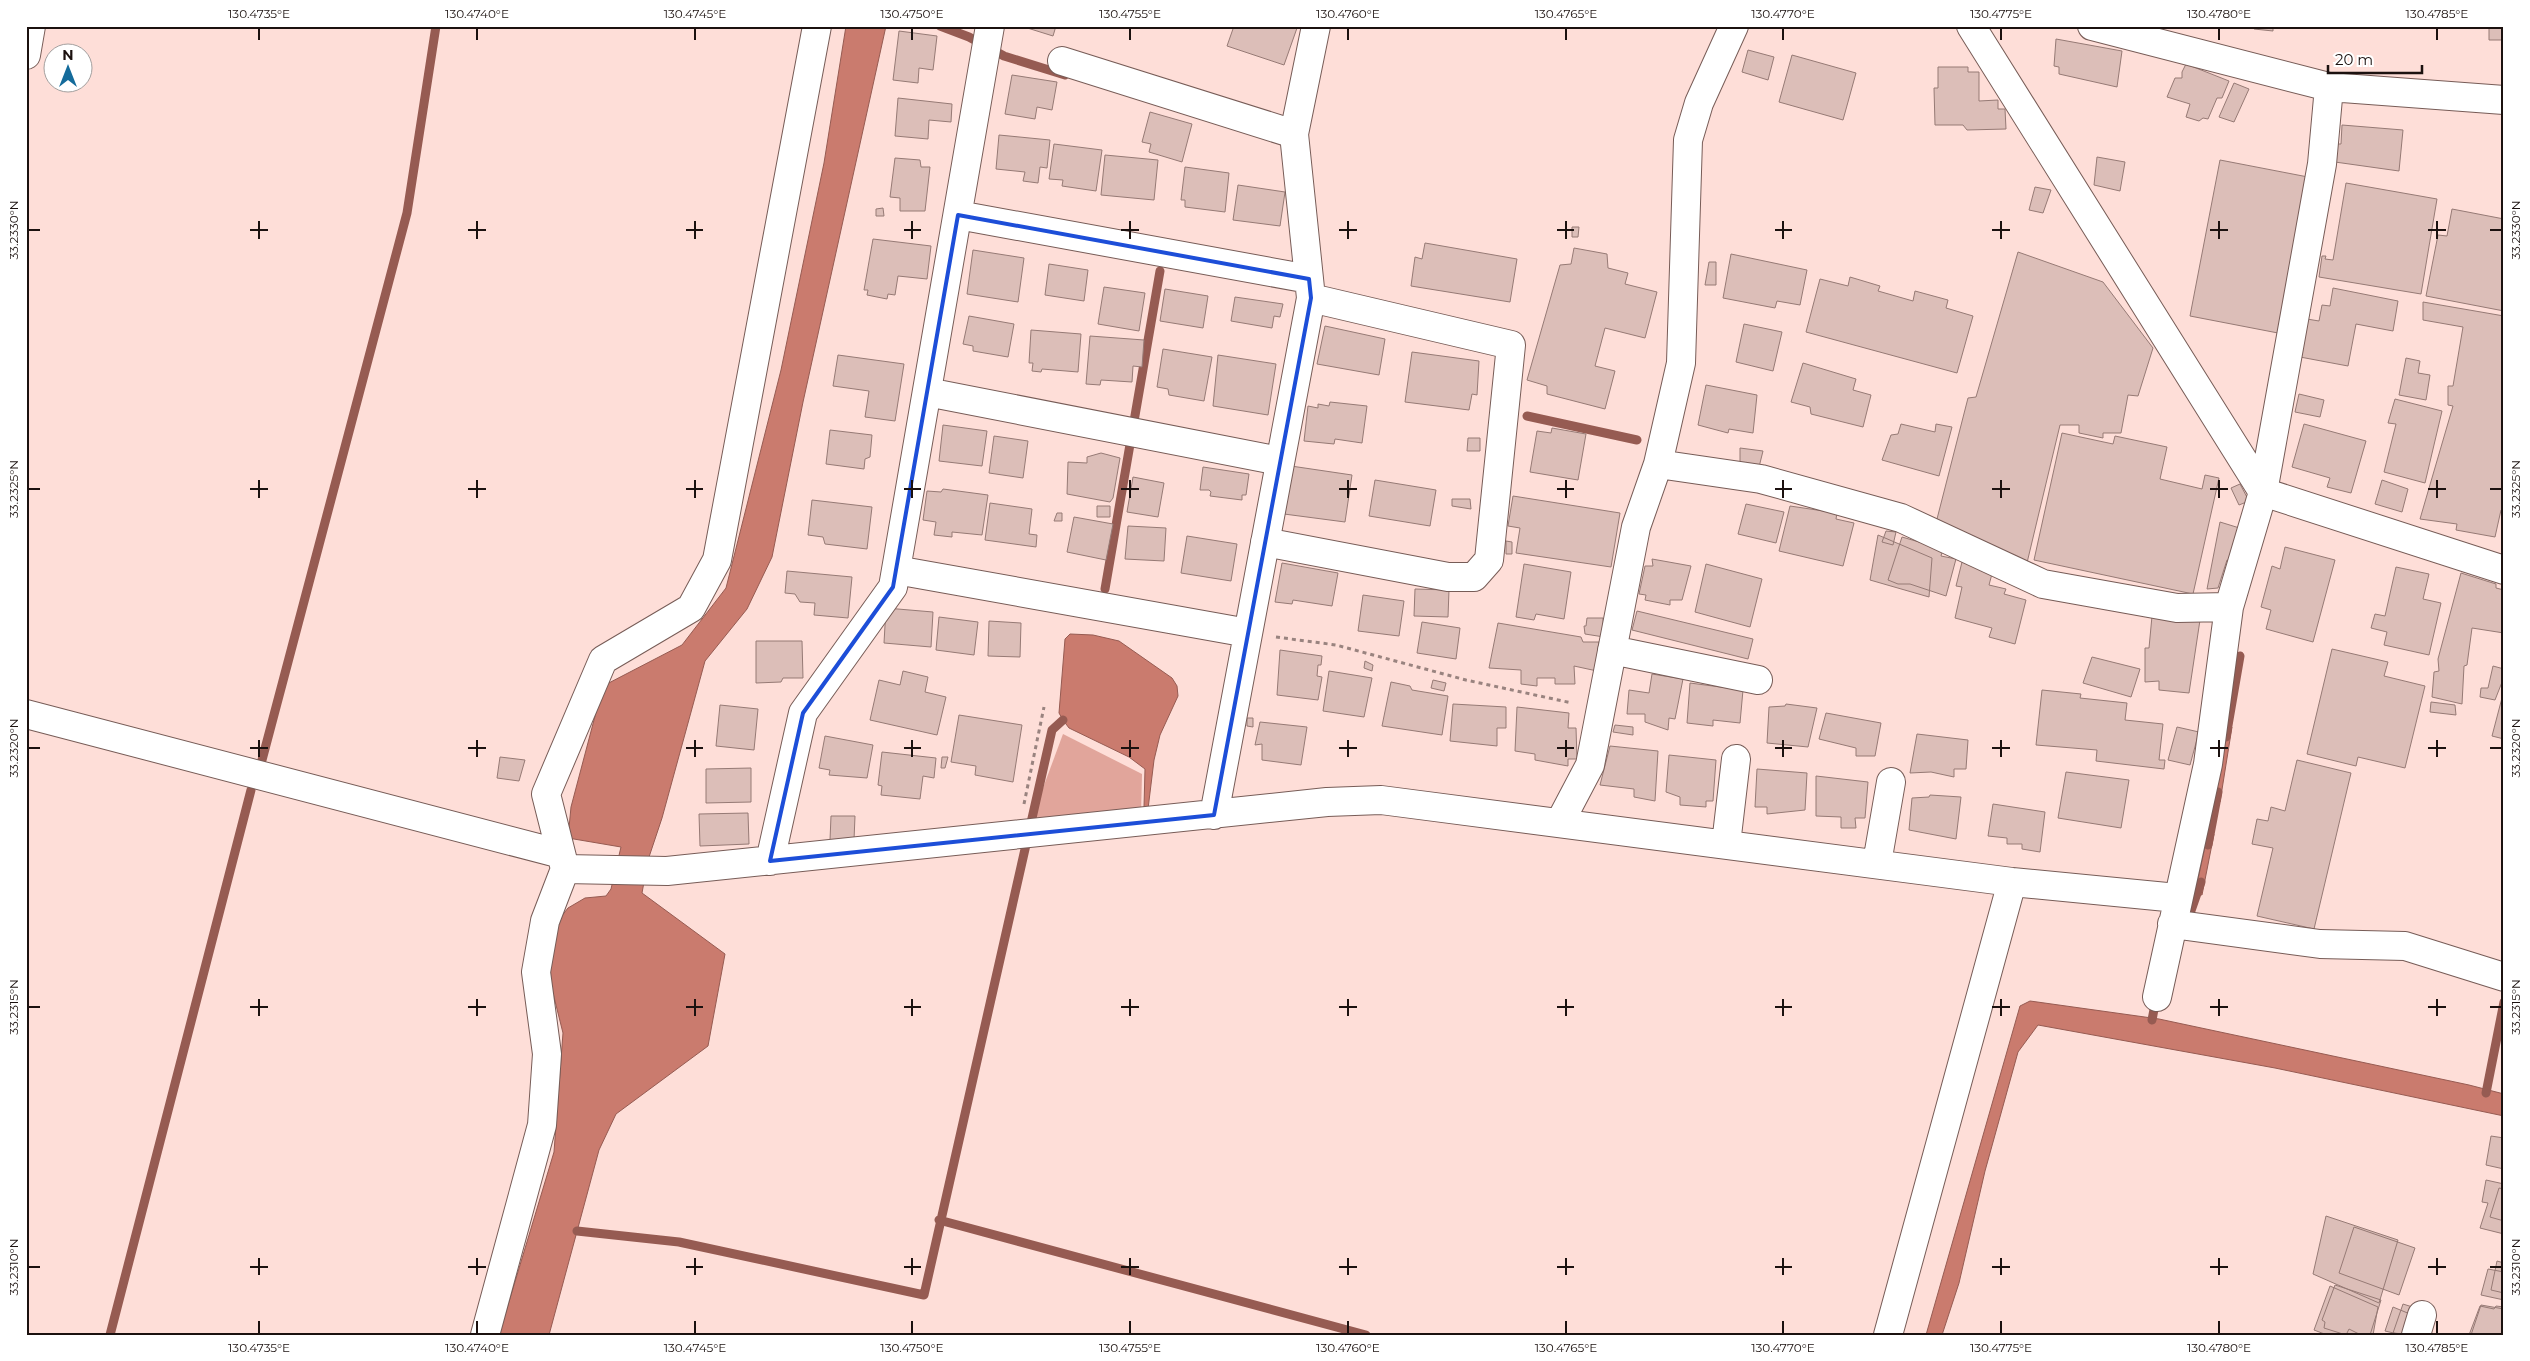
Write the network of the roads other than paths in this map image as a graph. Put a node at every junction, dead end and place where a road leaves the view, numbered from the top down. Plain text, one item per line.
1 (31, 26) edge
2 (817, 26) edge
3 (990, 26) edge
4 (1316, 26) edge
5 (1734, 26) edge
6 (1971, 26) edge
7 (2092, 26) edge
8 (26, 55) edge
9 (1062, 61) dead end
10 (2329, 87) junction
11 (2504, 100) edge
12 (1294, 134) junction
13 (958, 215) junction
14 (1310, 288) junction
15 (927, 392) junction
16 (1280, 461) junction
17 (1658, 464) junction
18 (2264, 492) junction
19 (1265, 542) junction
20 (896, 570) junction
21 (2504, 570) edge
22 (2230, 607) junction
23 (1248, 633) junction
24 (1612, 650) junction
25 (1758, 680) dead end
26 (26, 714) edge
27 (1736, 759) dead end
28 (1892, 782) dead end
29 (1214, 815) junction
30 (1560, 822) junction
31 (1726, 844) junction
32 (563, 861) junction
33 (770, 861) junction
34 (1877, 863) junction
35 (2012, 882) junction
36 (2177, 898) junction
37 (2172, 924) junction
38 (2504, 977) edge
39 (2157, 997) dead end
40 (485, 1335) edge
41 (1888, 1335) edge

1 - 8 street
2 - 32 street
3 - 13 street
4 - 12 street
5 - 17 street
6 - 18 street
7 - 10 street
9 - 12 street
10 - 11 street
10 - 18 street
12 - 14 street
13 - 14 street
13 - 15 street
14 - 16 street
14 - 19 street
15 - 16 street
15 - 20 street
16 - 19 street
17 - 22 street
17 - 24 street
18 - 21 street
18 - 22 street
19 - 23 street
20 - 23 street
20 - 33 street
22 - 36 street
23 - 29 street
24 - 25 street
24 - 30 street
26 - 32 street
27 - 31 street
28 - 34 street
29 - 30 street
29 - 33 street
30 - 31 street
31 - 34 street
32 - 33 street
32 - 40 street
34 - 35 street
35 - 36 street
35 - 41 street
36 - 37 street
37 - 38 street
37 - 39 street

